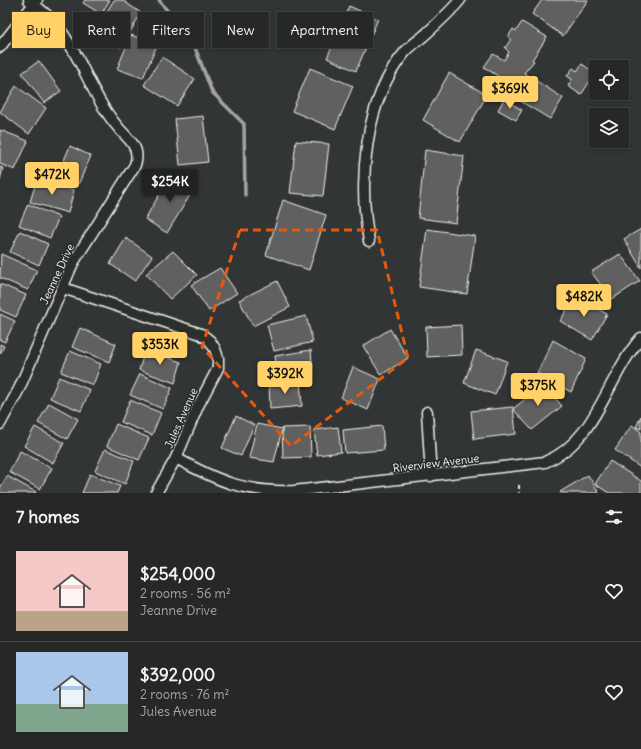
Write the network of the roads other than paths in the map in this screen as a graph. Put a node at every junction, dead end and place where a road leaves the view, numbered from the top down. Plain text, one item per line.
1 (460, 0) edge
2 (33, 1) edge
3 (0, 47) edge
4 (369, 241) dead end
5 (63, 288) junction
6 (641, 338) edge
7 (427, 412) dead end
8 (0, 424) edge
9 (176, 458) junction
10 (431, 476) junction
11 (156, 493) edge

1 - 4 street
2 - 3 street
2 - 5 street, Jeanne Drive
5 - 8 street, Jeanne Drive
5 - 9 street, Jules Avenue
6 - 10 street, Riverview Avenue
7 - 10 street
9 - 10 street, Riverview Avenue
9 - 11 street, Jules Avenue

